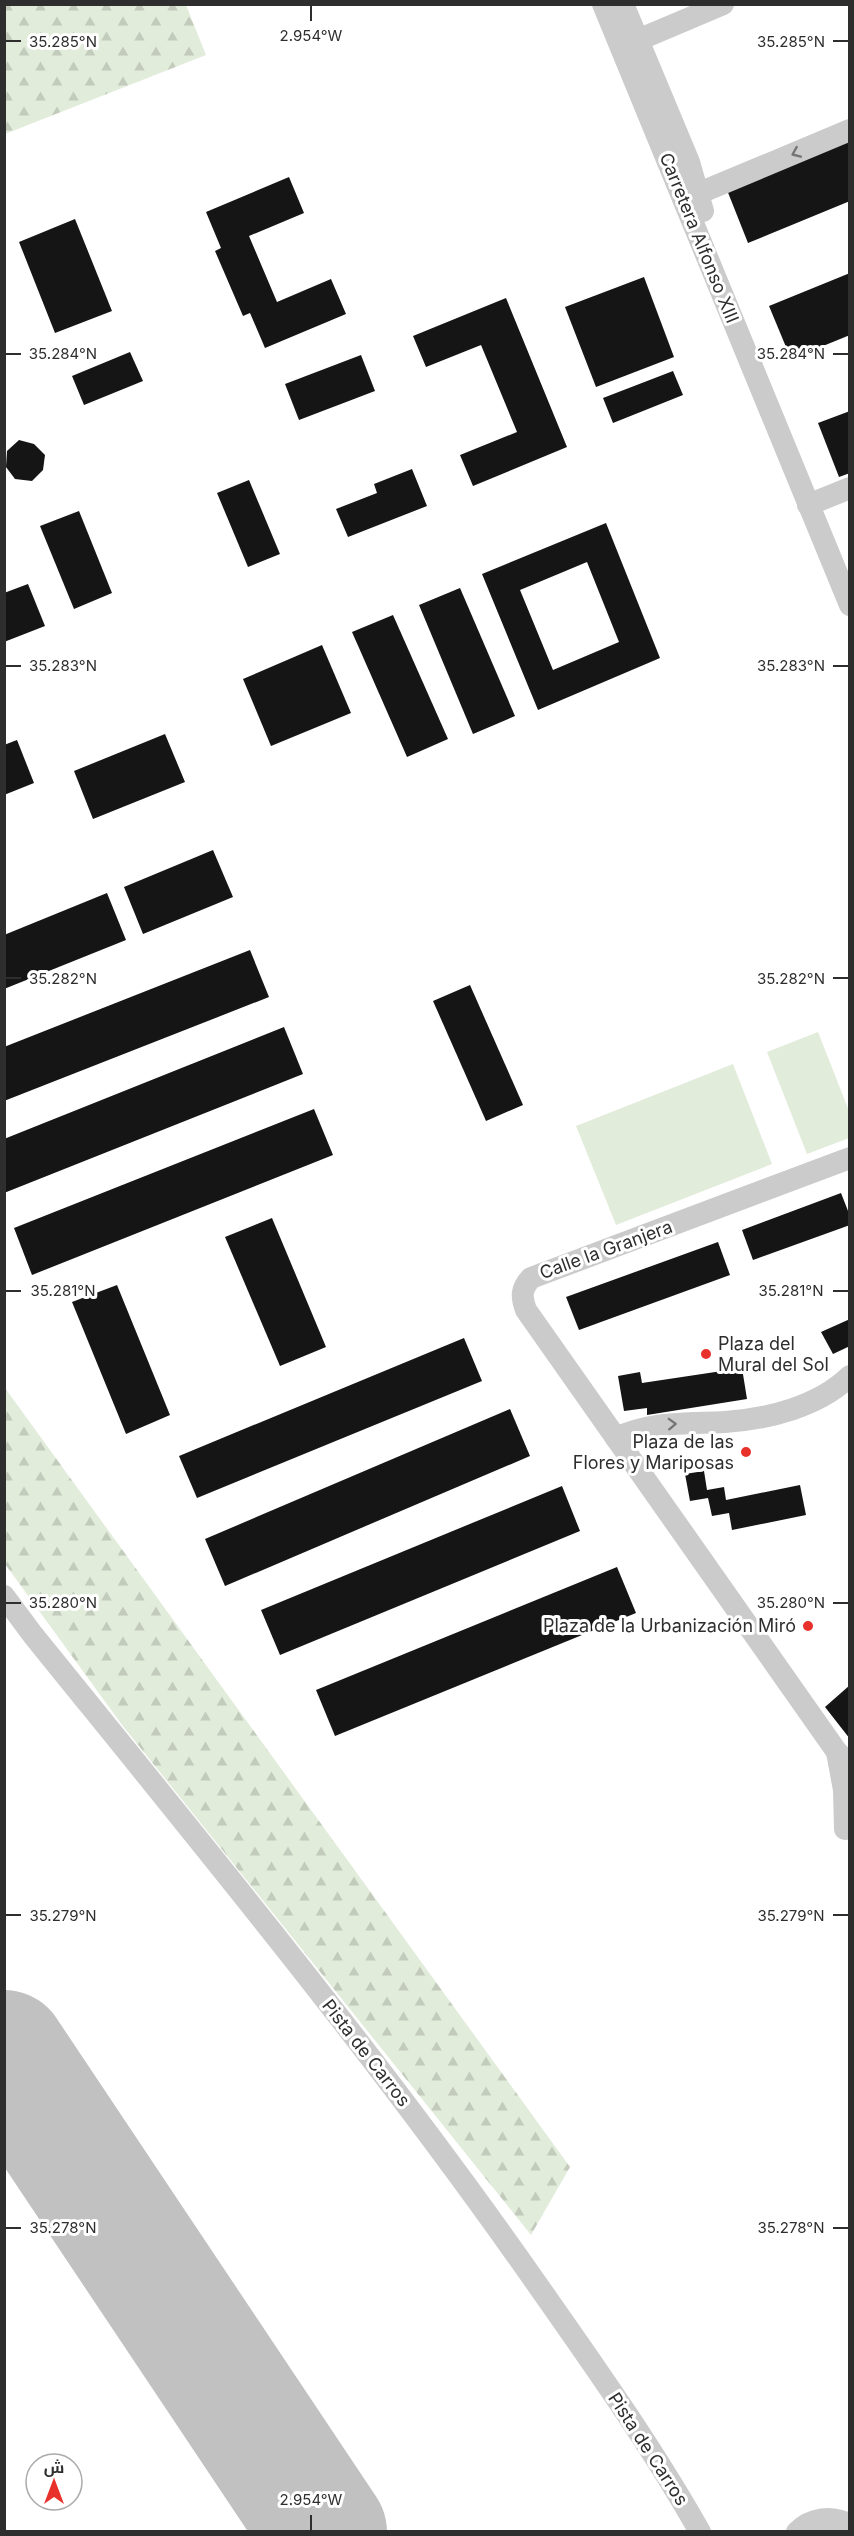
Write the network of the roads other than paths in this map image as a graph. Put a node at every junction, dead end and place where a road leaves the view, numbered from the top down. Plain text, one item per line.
1 (603, 4) edge
2 (611, 4) edge
3 (622, 4) edge
4 (723, 4) edge
5 (638, 40) junction
6 (849, 130) edge
7 (689, 193) junction
8 (849, 488) edge
9 (814, 503) junction
10 (849, 574) edge
11 (849, 605) edge
12 (849, 1158) edge
13 (849, 1376) edge
14 (616, 1438) junction
15 (4, 1596) edge
16 (843, 1758) edge
17 (848, 1836) edge
18 (849, 2525) edge
19 (700, 2532) edge
20 (797, 2532) edge

1 - 7 street, Carretera Alfonso XIII
2 - 5 street
3 - 5 street, Carretera Alfonso XIII
4 - 5 street
5 - 7 street, Carretera Alfonso XIII
6 -> 7 street
7 - 9 street, Carretera Alfonso XIII
8 - 9 street
9 - 10 street, Carretera Alfonso XIII
9 - 11 street, Carretera Alfonso XIII
12 - 14 street, Calle la Granjera
14 -> 13 street
14 - 16 street, Calle la Granjera
15 - 19 street, Pista de Carros
16 - 17 street, Calle la Granjera
18 - 20 street

